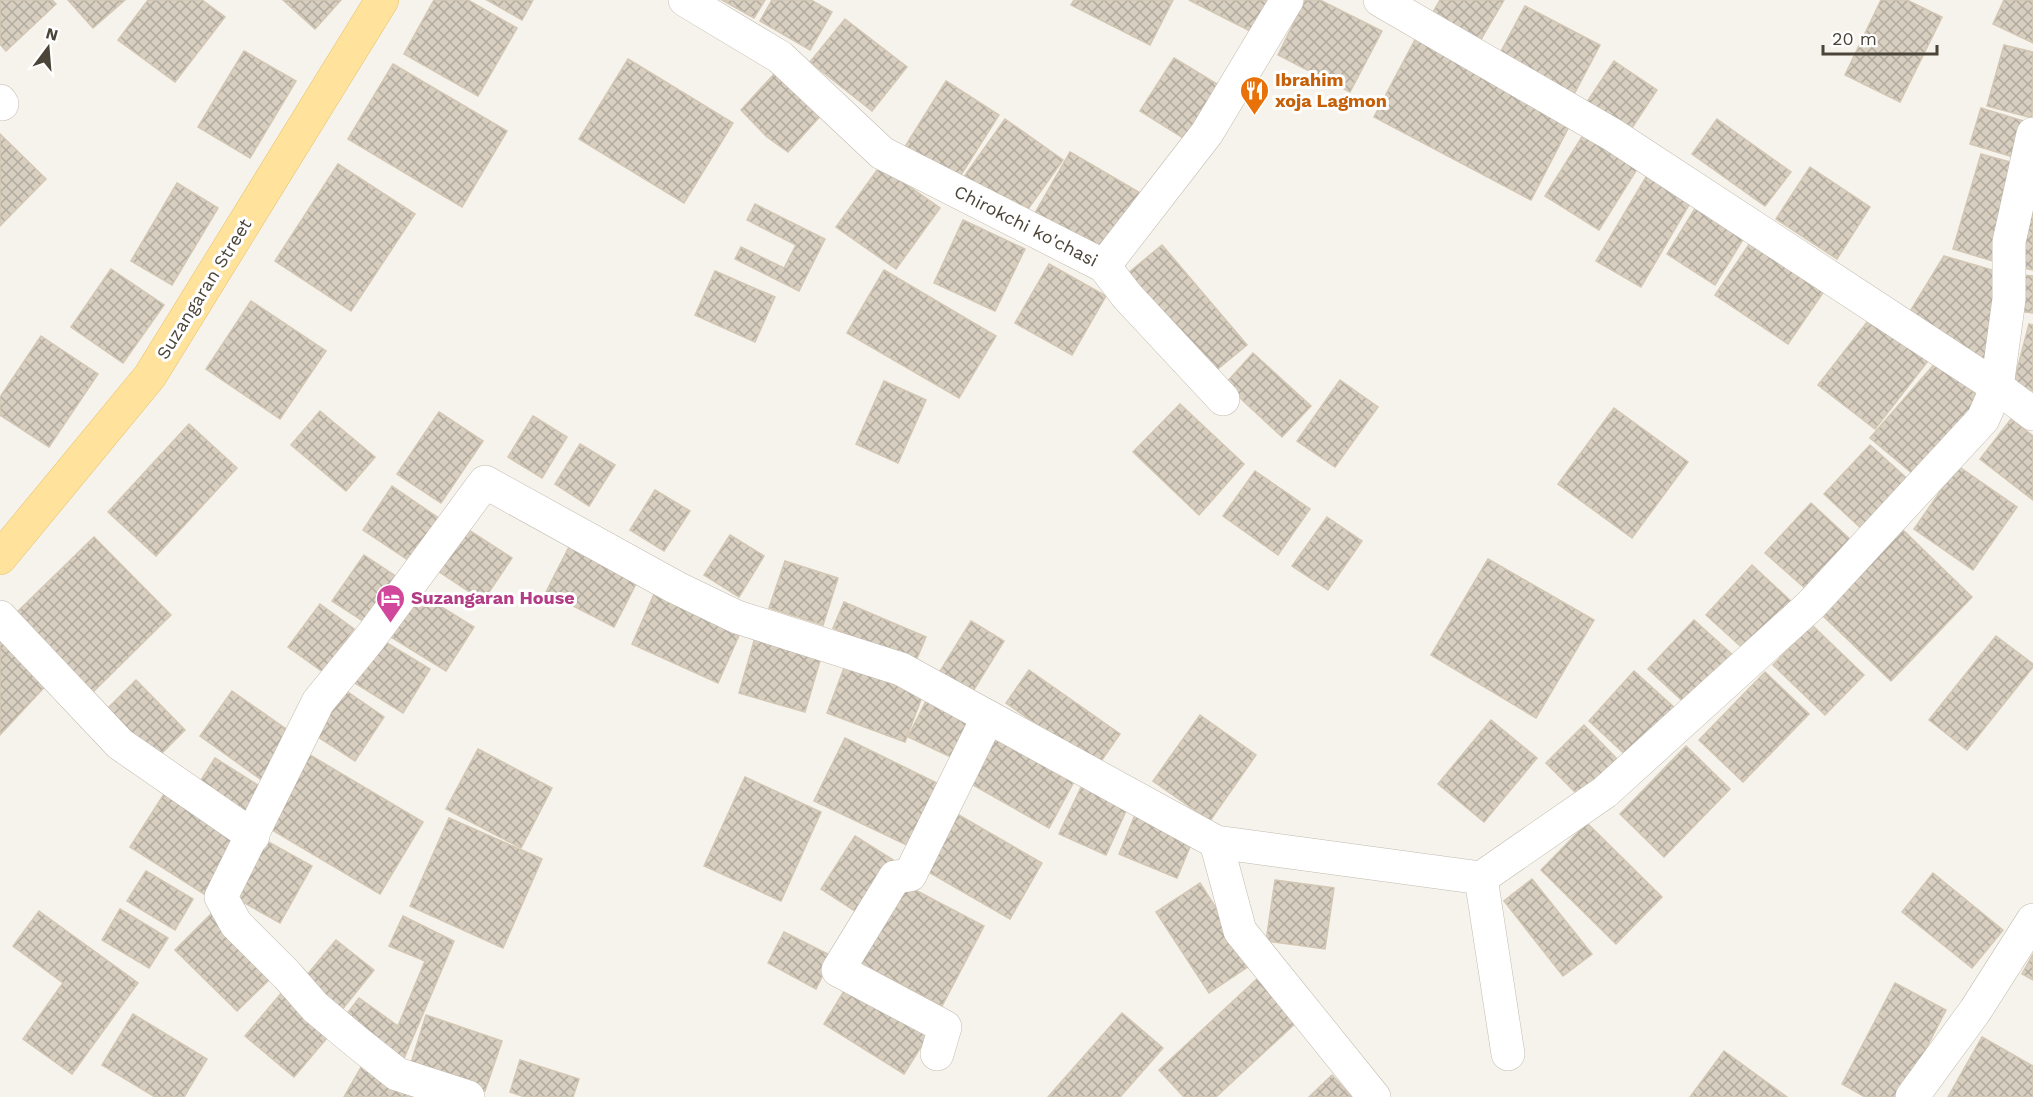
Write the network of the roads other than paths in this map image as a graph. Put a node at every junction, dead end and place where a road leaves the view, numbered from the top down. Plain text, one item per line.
1 (382, 0) edge
2 (685, 0) edge
3 (1287, 0) edge
4 (1380, 0) edge
5 (2033, 134) edge
6 (1104, 266) junction
7 (1997, 387) junction
8 (1223, 399) dead end
9 (2033, 414) edge
10 (0, 558) edge
11 (0, 617) edge
12 (988, 717) junction
13 (253, 836) junction
14 (1216, 842) junction
15 (1481, 878) junction
16 (2033, 920) edge
17 (937, 1054) dead end
18 (1508, 1054) dead end
19 (468, 1097) edge
20 (1374, 1097) edge
21 (1912, 1097) edge

1 - 10 main road, Suzangaran Street
2 - 6 street, Chirokchi ko'chasi
3 - 6 street, Chirokchi ko'chasi
4 - 7 street
5 - 7 street
6 - 8 street
7 - 9 street
7 - 15 street
11 - 13 street
12 - 13 street
12 - 14 street
12 - 17 street
13 - 19 street
14 - 15 street
14 - 20 street
15 - 18 street
16 - 21 street

